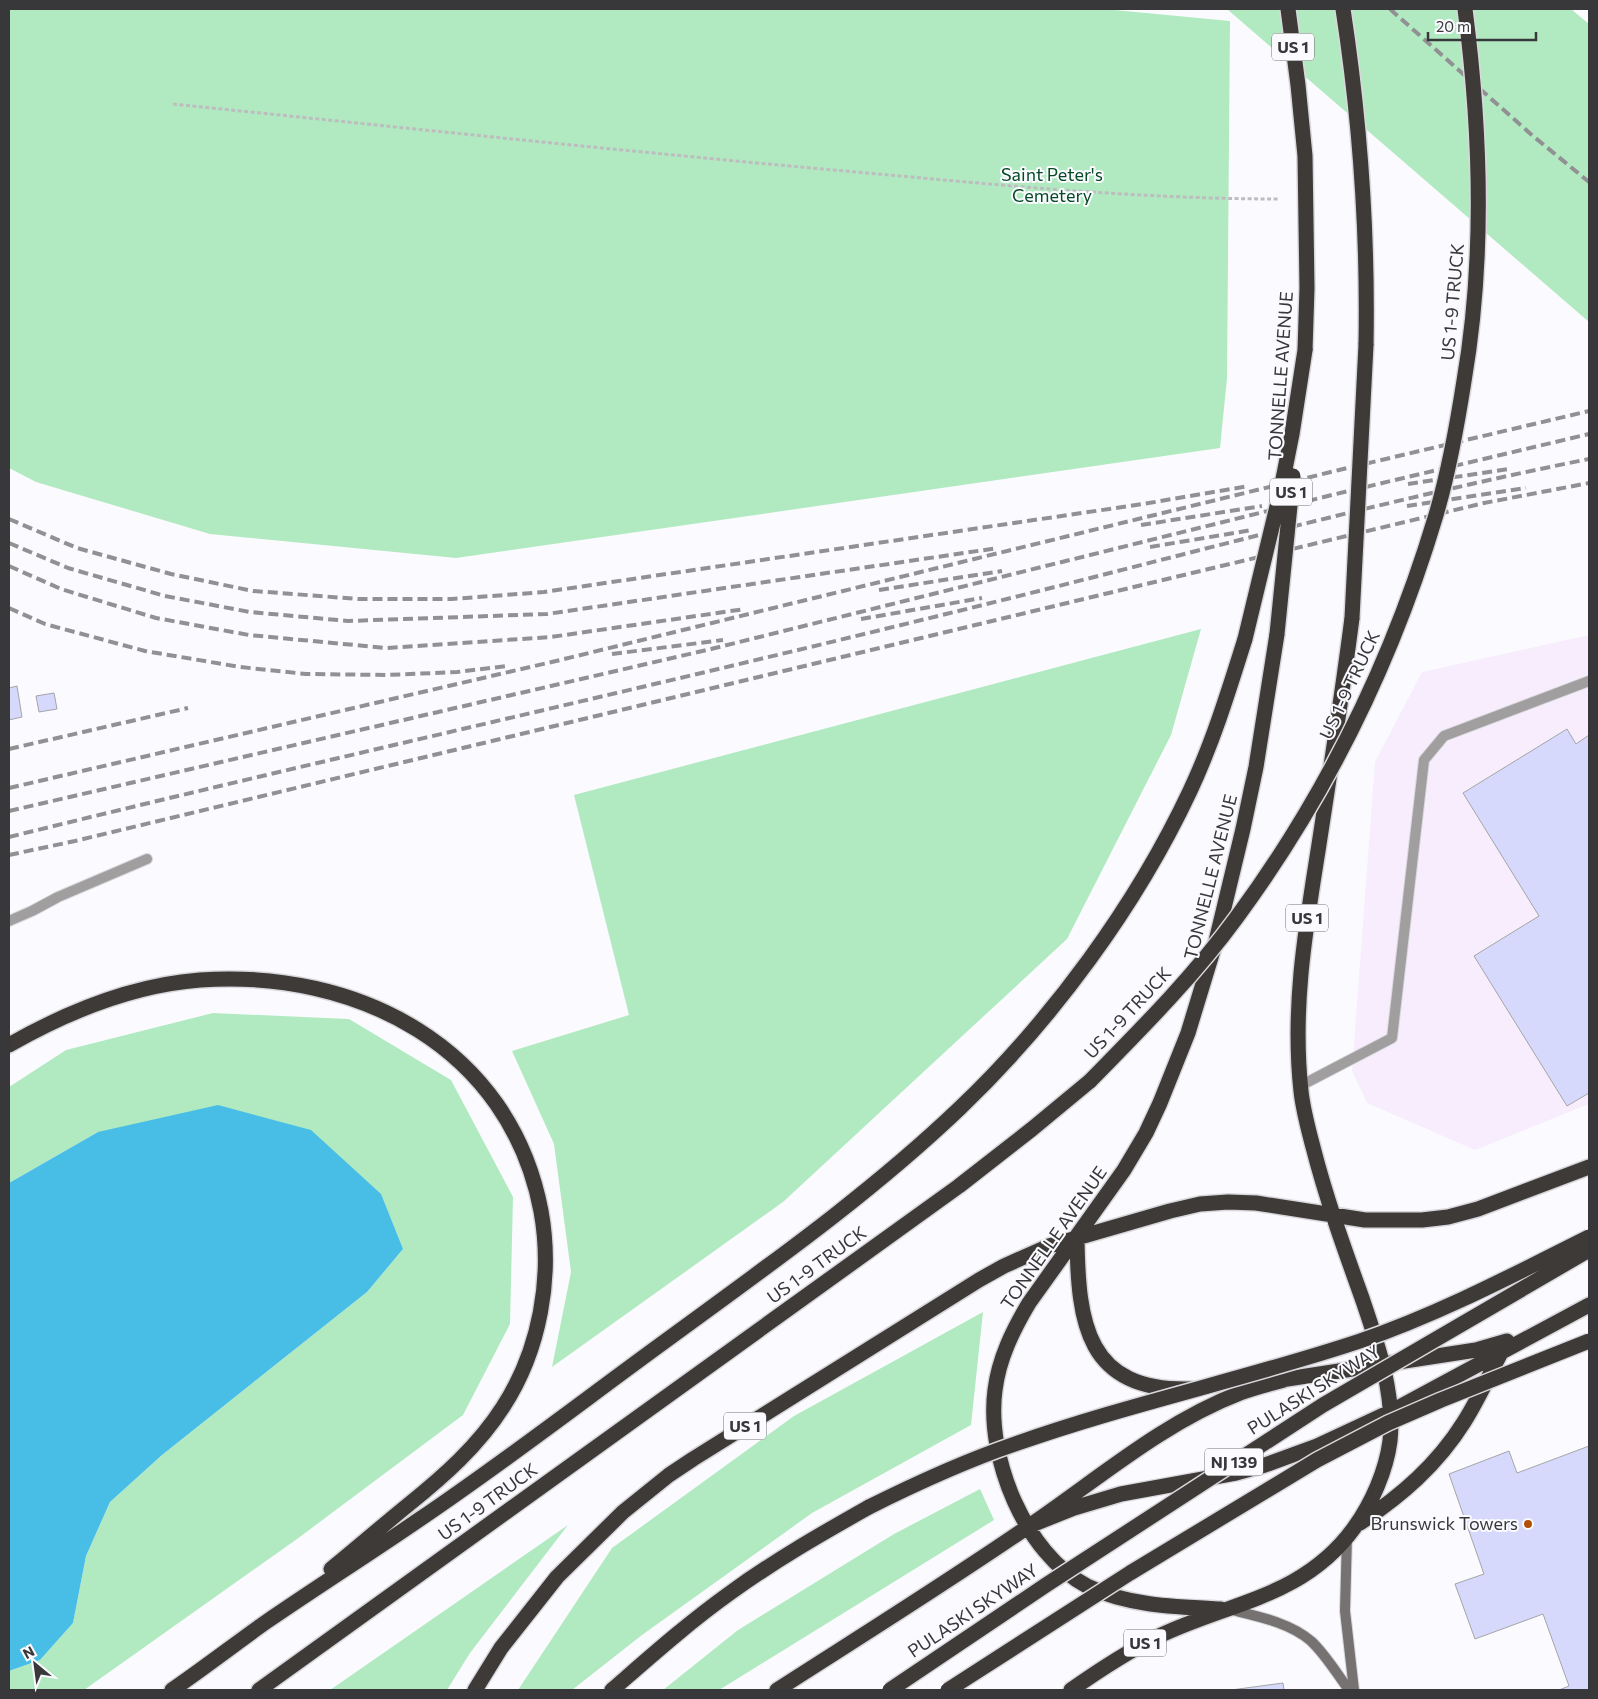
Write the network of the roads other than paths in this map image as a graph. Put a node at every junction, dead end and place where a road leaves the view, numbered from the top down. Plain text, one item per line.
1 (1288, 9) edge
2 (1343, 9) edge
3 (1465, 9) edge
4 (1305, 350) junction
5 (1589, 680) edge
6 (147, 859) dead end
7 (9, 921) edge
8 (9, 1045) edge
9 (1300, 1086) junction
10 (1589, 1166) edge
11 (1333, 1216) junction
12 (1077, 1237) junction
13 (1589, 1237) edge
14 (1589, 1250) edge
15 (1589, 1304) edge
16 (1553, 1324) junction
17 (1589, 1341) edge
18 (1502, 1351) junction
19 (1382, 1365) junction
20 (1284, 1380) junction
21 (1390, 1412) junction
22 (1029, 1526) junction
23 (1351, 1532) junction
24 (1227, 1609) junction
25 (266, 1623) junction
26 (172, 1690) edge
27 (259, 1690) edge
28 (474, 1690) edge
29 (612, 1690) edge
30 (777, 1690) edge
31 (890, 1690) edge
32 (948, 1690) edge
33 (1070, 1690) edge
34 (1350, 1690) edge
35 (1354, 1690) edge

1 - 4 highway, TONNELLE AVENUE / US 1
2 - 9 highway, US 1, bridge
3 - 27 highway, US 1-9 TRUCK, bridge
4 - 12 highway, TONNELLE AVENUE / US 1, bridge
4 - 25 highway, bridge
5 - 9 street
6 - 7 street
8 - 25 highway
9 - 11 highway, US 1
10 - 11 highway
11 - 12 highway
11 - 19 highway, US 1
12 - 20 highway
12 - 22 highway, TONNELLE AVENUE
12 - 28 highway, US 1
13 - 29 highway, bridge
14 - 31 highway, PULASKI SKYWAY / NJ 139, bridge
15 - 16 highway
16 - 18 highway
16 - 19 highway
17 - 32 highway, NJ 139, bridge
18 - 21 highway
18 - 23 highway
19 - 20 highway
19 - 21 highway, US 1
20 - 22 highway
21 - 22 highway
21 - 23 highway, US 1
22 - 24 highway, TONNELLE AVENUE
22 - 30 highway
23 - 24 highway, US 1
23 - 35 street
24 - 33 highway, US 1
24 - 34 street, TONNELLE AVENUE
25 - 26 highway

